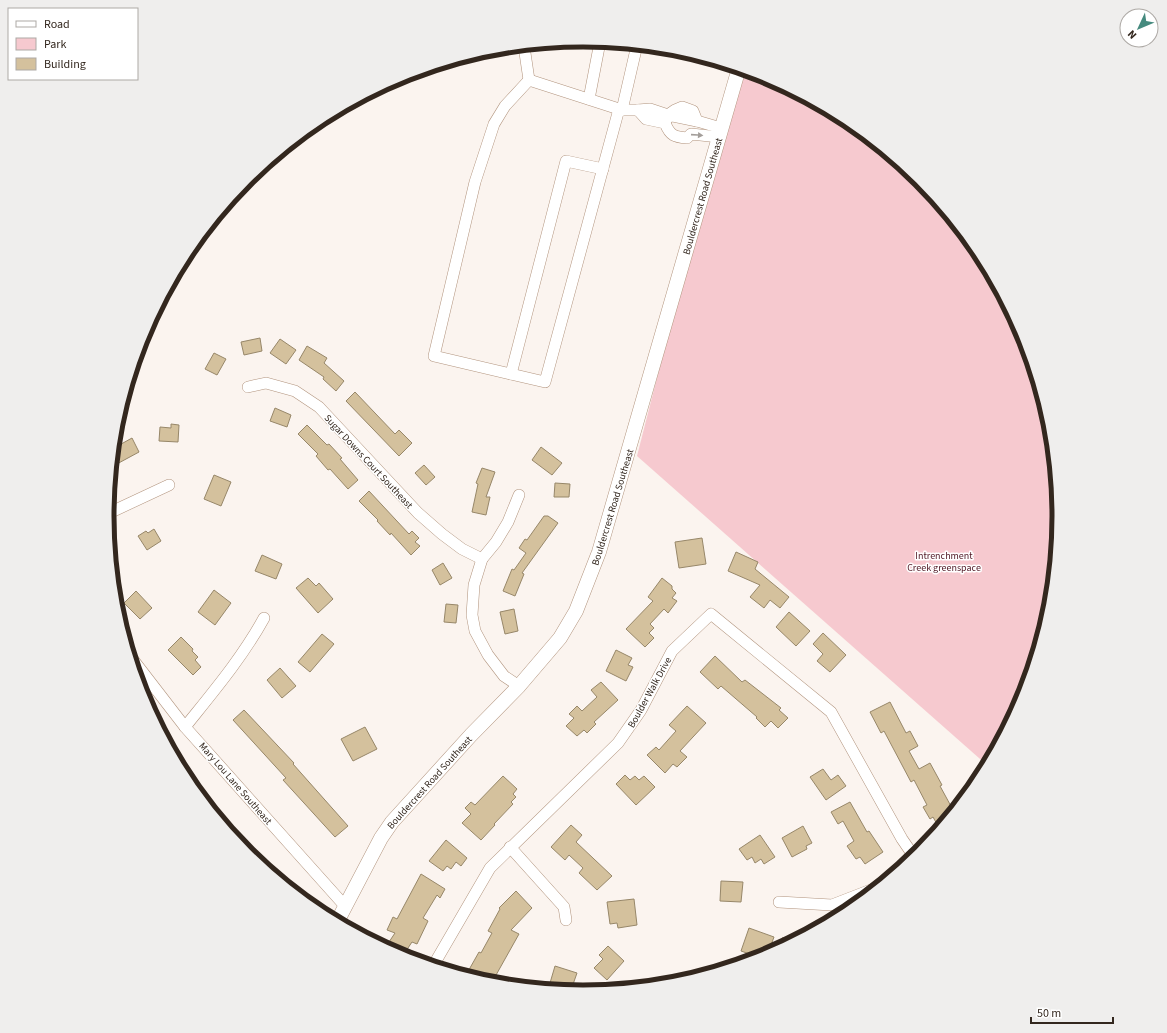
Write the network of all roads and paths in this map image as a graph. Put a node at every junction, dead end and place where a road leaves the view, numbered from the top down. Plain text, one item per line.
1 (599, 47) edge
2 (636, 50) edge
3 (524, 51) edge
4 (737, 73) edge
5 (529, 80) junction
6 (589, 99) junction
7 (621, 109) junction
8 (666, 119) junction
9 (720, 133) junction
10 (603, 168) junction
11 (511, 374) junction
12 (248, 387) dead end
13 (169, 485) dead end
14 (520, 495) dead end
15 (114, 511) edge
16 (482, 560) junction
17 (264, 618) dead end
18 (139, 668) edge
19 (519, 686) junction
20 (185, 727) junction
21 (510, 847) junction
22 (911, 852) edge
23 (864, 893) edge
24 (778, 902) dead end
25 (345, 906) junction
26 (339, 917) edge
27 (566, 920) dead end
28 (435, 962) edge

1 - 6 street
2 - 7 street
3 - 5 street
4 - 9 street, Bouldercrest Road Southeast
5 - 6 street
5 - 11 street
6 - 7 street
7 - 8 street
7 - 10 street
8 - 9 street
8 -> 9 street
9 - 19 street, Bouldercrest Road Southeast
10 - 11 street
10 - 11 street
12 - 16 street, Sugar Downs Court Southeast
13 - 15 street
14 - 16 street
16 - 19 street
17 - 20 street
18 - 20 street, Mary Lou Lane Southeast
19 - 25 street, Bouldercrest Road Southeast
20 - 25 street, Mary Lou Lane Southeast
21 - 22 street, Boulder Walk Drive
21 - 27 street
21 - 28 street, Boulder Walk Drive
23 - 24 street
25 - 26 street, Bouldercrest Road Southeast

